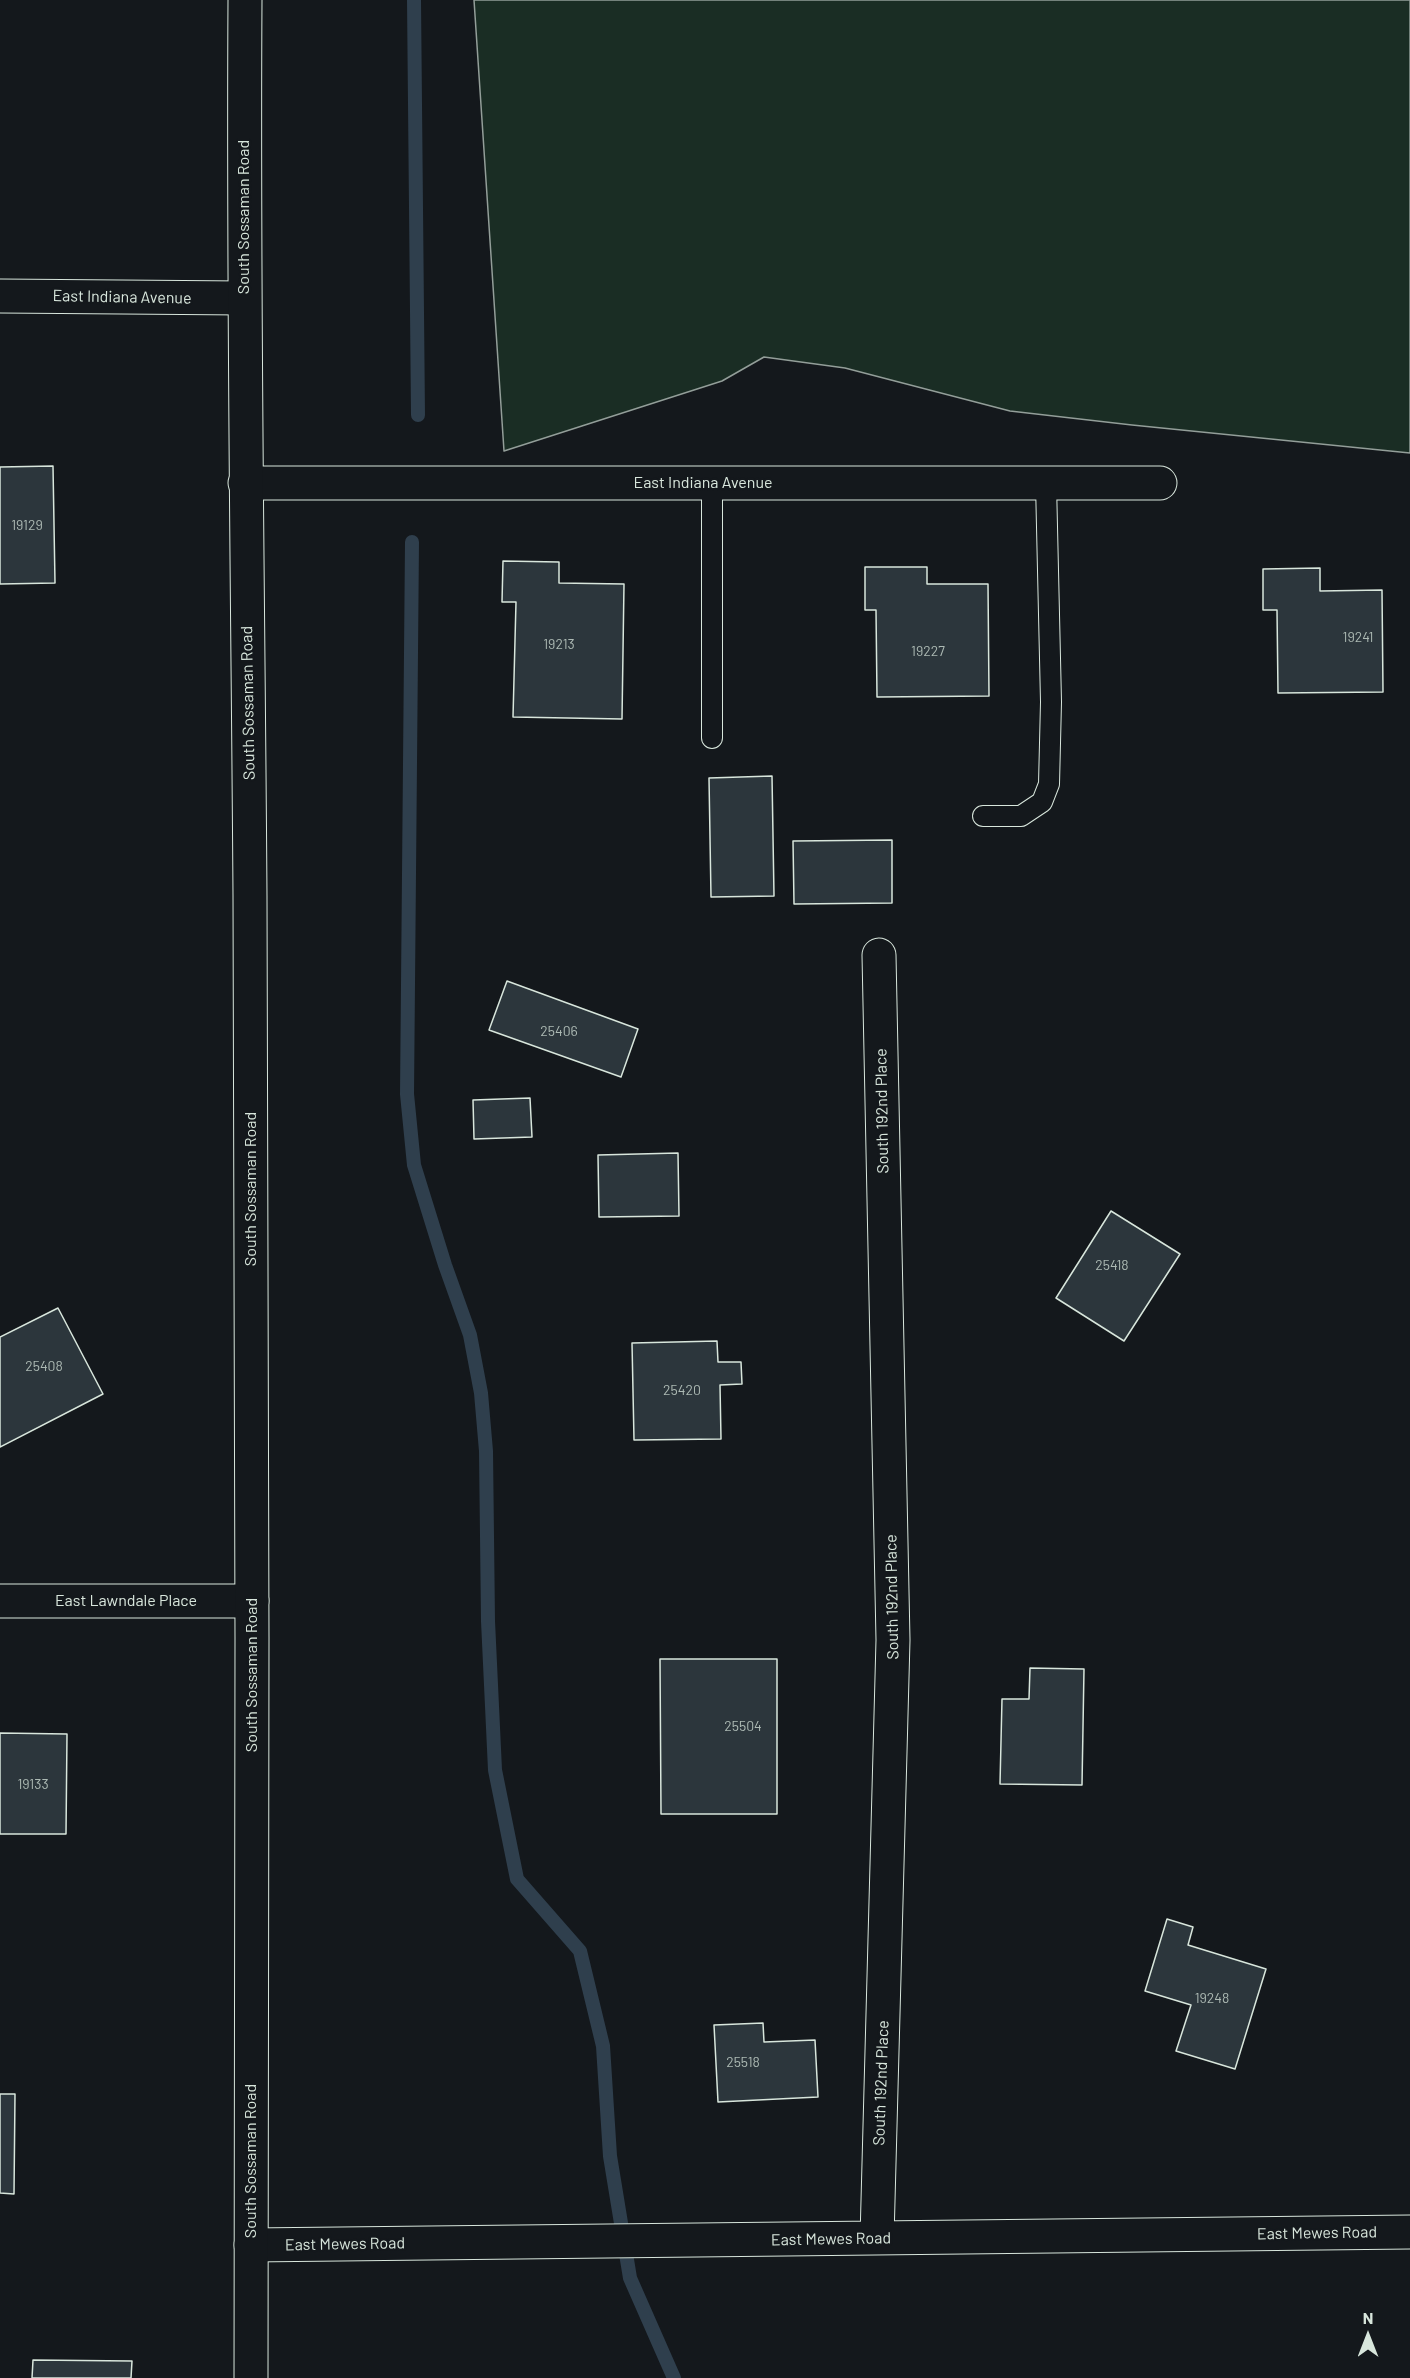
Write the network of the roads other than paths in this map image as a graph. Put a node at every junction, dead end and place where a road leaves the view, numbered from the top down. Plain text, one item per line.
1 (245, 0) edge
2 (0, 296) edge
3 (243, 298) junction
4 (245, 483) junction
5 (712, 483) junction
6 (1046, 483) junction
7 (1160, 483) dead end
8 (712, 738) dead end
9 (983, 816) dead end
10 (879, 955) dead end
11 (0, 1601) edge
12 (252, 1601) junction
13 (1410, 2232) edge
14 (877, 2238) junction
15 (251, 2245) junction
16 (251, 2378) edge

1 - 3 street, South Sossaman Road
2 - 3 street, East Indiana Avenue
3 - 4 street, South Sossaman Road
4 - 5 street, East Indiana Avenue
4 - 12 street, South Sossaman Road
5 - 6 street, East Indiana Avenue
5 - 8 lane
6 - 7 street, East Indiana Avenue
6 - 9 lane
10 - 14 street, South 192nd Place
11 - 12 street, East Lawndale Place
12 - 15 street, South Sossaman Road
13 - 14 street, East Mewes Road
14 - 15 street, East Mewes Road
15 - 16 street, South Sossaman Road

